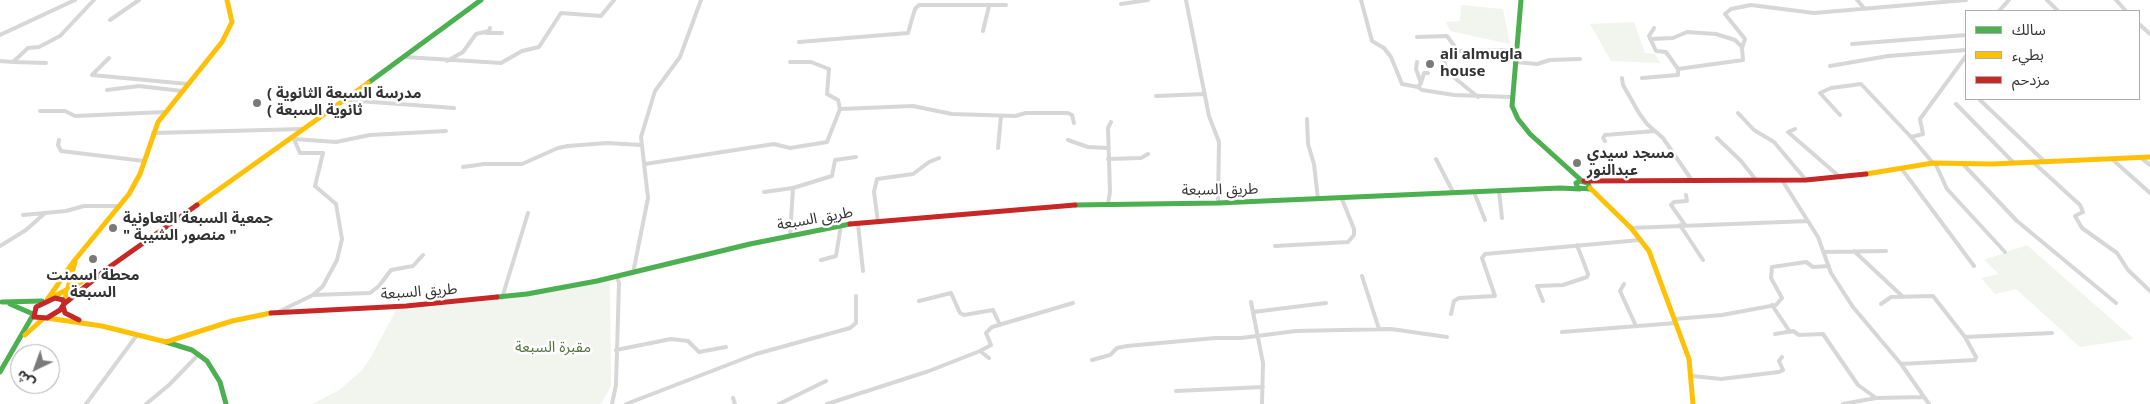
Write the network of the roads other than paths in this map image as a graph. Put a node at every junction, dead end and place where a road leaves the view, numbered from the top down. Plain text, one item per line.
1 (75, 0) edge
2 (94, 0) edge
3 (139, 0) edge
4 (227, 0) edge
5 (482, 0) edge
6 (614, 0) edge
7 (702, 0) edge
8 (1148, 0) edge
9 (1186, 0) edge
10 (1361, 0) edge
11 (1521, 0) edge
12 (1857, 0) edge
13 (1966, 0) edge
14 (2009, 0) edge
15 (2047, 0) edge
16 (2116, 0) edge
17 (969, 2) edge
18 (1121, 4) dead end
19 (1006, 5) dead end
20 (989, 6) junction
21 (1864, 8) junction
22 (2000, 10) edge
23 (2057, 10) edge
24 (2125, 10) edge
25 (110, 20) dead end
26 (2140, 25) edge
27 (490, 28) dead end
28 (1654, 28) dead end
29 (983, 31) dead end
30 (484, 33) junction
31 (502, 34) dead end
32 (2150, 34) edge
33 (0, 35) edge
34 (1965, 35) edge
35 (1417, 37) dead end
36 (1650, 39) junction
37 (799, 42) dead end
38 (1852, 44) dead end
39 (1742, 47) junction
40 (1516, 50) junction
41 (1965, 50) edge
42 (1458, 51) junction
43 (405, 57) junction
44 (1965, 57) edge
45 (110, 58) dead end
46 (1580, 59) dead end
47 (447, 61) junction
48 (0, 62) edge
49 (13, 62) junction
50 (790, 62) dead end
51 (1417, 62) dead end
52 (1515, 62) junction
53 (46, 63) dead end
54 (1830, 66) dead end
55 (1678, 69) junction
56 (1428, 73) dead end
57 (1622, 78) dead end
58 (1642, 78) dead end
59 (1421, 83) junction
60 (188, 84) junction
61 (1418, 88) junction
62 (107, 90) dead end
63 (182, 91) junction
64 (1205, 94) junction
65 (1156, 96) dead end
66 (1478, 96) junction
67 (1511, 97) junction
68 (345, 100) junction
69 (1980, 100) edge
70 (1956, 104) dead end
71 (454, 108) dead end
72 (840, 109) junction
73 (40, 111) dead end
74 (165, 112) junction
75 (1738, 113) dead end
76 (1840, 115) dead end
77 (1001, 116) junction
78 (1307, 119) dead end
79 (1111, 122) dead end
80 (1074, 123) dead end
81 (304, 129) junction
82 (1795, 129) dead end
83 (446, 131) dead end
84 (1655, 131) junction
85 (153, 133) junction
86 (1911, 137) junction
87 (293, 138) junction
88 (1717, 138) dead end
89 (59, 140) dead end
90 (1068, 140) dead end
91 (1605, 140) dead end
92 (641, 145) junction
93 (998, 148) dead end
94 (1108, 148) junction
95 (1148, 154) dead end
96 (856, 156) dead end
97 (940, 158) dead end
98 (2141, 158) junction
99 (2150, 158) edge
100 (1108, 159) junction
101 (1436, 159) dead end
102 (2112, 159) junction
103 (144, 161) junction
104 (2044, 161) junction
105 (2013, 162) junction
106 (2033, 162) junction
107 (1934, 163) junction
108 (1962, 163) junction
109 (645, 164) junction
110 (2150, 165) edge
111 (463, 167) dead end
112 (1901, 168) junction
113 (1841, 178) junction
114 (1691, 179) junction
115 (1756, 180) junction
116 (1782, 180) junction
117 (1806, 180) junction
118 (1579, 182) junction
119 (1602, 182) junction
120 (1590, 187) junction
121 (793, 188) junction
122 (1560, 188) junction
123 (1581, 189) junction
124 (1499, 191) junction
125 (764, 192) dead end
126 (1453, 192) junction
127 (1474, 192) junction
128 (2150, 193) edge
129 (1686, 195) dead end
130 (1318, 199) junction
131 (1342, 199) junction
132 (1600, 200) junction
133 (1218, 203) junction
134 (1108, 204) junction
135 (120, 206) junction
136 (528, 213) dead end
137 (23, 214) dead end
138 (44, 214) junction
139 (1502, 218) dead end
140 (1485, 220) dead end
141 (1808, 221) junction
142 (878, 222) junction
143 (858, 224) junction
144 (1682, 225) junction
145 (841, 226) junction
146 (1631, 228) junction
147 (790, 236) junction
148 (1642, 240) junction
149 (1577, 245) junction
150 (0, 246) edge
151 (1275, 246) dead end
152 (1854, 251) junction
153 (1886, 251) dead end
154 (1823, 252) junction
155 (2005, 252) dead end
156 (78, 255) junction
157 (423, 255) dead end
158 (821, 260) dead end
159 (1703, 260) dead end
160 (1829, 266) junction
161 (1974, 266) dead end
162 (108, 268) junction
163 (863, 271) dead end
164 (633, 273) junction
165 (1362, 276) dead end
166 (617, 277) junction
167 (1624, 284) dead end
168 (68, 289) junction
169 (2150, 291) edge
170 (313, 296) junction
171 (856, 296) dead end
172 (1902, 296) junction
173 (502, 298) junction
174 (47, 300) junction
175 (919, 301) dead end
176 (1543, 301) dead end
177 (1, 302) edge
178 (1251, 302) dead end
179 (1073, 303) dead end
180 (1326, 303) dead end
181 (1881, 304) dead end
182 (2116, 304) dead end
183 (64, 305) junction
184 (1772, 306) junction
185 (1253, 312) junction
186 (273, 313) junction
187 (1451, 314) dead end
188 (33, 315) junction
189 (46, 318) junction
190 (1676, 321) junction
191 (86, 323) junction
192 (1000, 325) junction
193 (1636, 326) junction
194 (1379, 329) junction
195 (1562, 332) dead end
196 (1790, 332) junction
197 (2052, 333) dead end
198 (1775, 334) dead end
199 (137, 335) junction
200 (1259, 336) junction
201 (1447, 337) dead end
202 (1965, 337) junction
203 (21, 339) junction
204 (166, 342) junction
205 (726, 347) dead end
206 (616, 350) junction
207 (980, 351) junction
208 (199, 354) junction
209 (1782, 357) dead end
210 (989, 358) dead end
211 (1092, 360) dead end
212 (1901, 364) junction
213 (1, 369) edge
214 (1692, 376) junction
215 (826, 381) dead end
216 (1263, 388) junction
217 (1176, 391) dead end
218 (1924, 397) junction
219 (733, 398) dead end
220 (1876, 398) junction
221 (86, 404) edge
222 (146, 404) edge
223 (226, 404) edge
224 (612, 404) edge
225 (626, 404) edge
226 (735, 404) edge
227 (778, 404) edge
228 (827, 404) edge
229 (1262, 404) edge
230 (1694, 404) edge
231 (1843, 404) edge
232 (1929, 404) edge

1 - 33 street
2 - 49 street
3 - 25 street
4 - 60 street
5 - 43 street
6 - 47 street
7 - 92 street
8 - 18 street
9 - 64 street
10 - 61 street
11 - 40 street
12 - 21 street
13 - 21 street
14 - 22 street
15 - 23 street
16 - 24 street
17 - 20 street
17 - 37 street
19 - 20 street
20 - 29 street
21 - 39 street
26 - 32 street
27 - 30 street
28 - 36 street
30 - 31 street
30 - 47 street
34 - 38 street
35 - 42 street
36 - 39 street
36 - 55 street
39 - 55 street
40 - 42 street
40 - 52 street
41 - 54 street
42 - 66 street
43 - 47 street
43 - 68 street
44 - 86 street
45 - 60 street
46 - 52 street
48 - 49 street
49 - 53 street
50 - 72 street
51 - 59 street
52 - 67 street
55 - 58 street
56 - 59 street
57 - 84 street
59 - 61 street
60 - 63 street
61 - 66 street
62 - 63 street
63 - 74 street
64 - 65 street
64 - 133 street
66 - 67 street
67 - 118 street
68 - 71 street
68 - 81 street
69 - 104 street
70 - 105 street
72 - 77 street
72 - 109 street
73 - 74 street
74 - 85 street
75 - 117 street
76 - 86 street
77 - 80 street
77 - 93 street
78 - 130 street
79 - 94 street
81 - 85 street
81 - 87 street
82 - 113 street
83 - 87 street
84 - 91 street
84 - 114 street
85 - 103 street
86 - 107 street
87 - 162 street
87 - 170 street
88 - 115 street
89 - 103 street
90 - 94 street
92 - 109 street
92 - 111 street
94 - 100 street
95 - 100 street
96 - 121 street
97 - 142 street
98 - 99 street
98 - 102 street
98 - 110 street
100 - 134 street
101 - 126 street
102 - 104 street
102 - 128 street
103 - 135 street
104 - 106 street
105 - 106 street
105 - 108 street
106 - 169 street
107 - 108 street
107 - 112 street
107 - 155 street
108 - 182 street
109 - 164 street
112 - 113 street
112 - 161 street
113 - 117 street
114 - 115 street
114 - 119 street
115 - 116 street
116 - 117 street
116 - 141 street
118 - 119 street
118 - 120 street
118 - 122 street
118 - 123 street
119 - 120 street
120 - 123 street
120 - 132 street
121 - 125 street
121 - 147 street
122 - 123 street
122 - 124 street, طريق السبعة
123 - 132 street
124 - 127 street, طريق السبعة
124 - 139 street
126 - 127 street, طريق السبعة
126 - 131 street, طريق السبعة
127 - 140 street
129 - 144 street
130 - 131 street, طريق السبعة
130 - 133 street, طريق السبعة
131 - 151 street
132 - 146 street
133 - 134 street, طريق السبعة
134 - 142 street, طريق السبعة
135 - 138 street
135 - 156 street
136 - 173 street
137 - 138 street
138 - 150 street
141 - 144 street
141 - 154 street
142 - 143 street, طريق السبعة
143 - 145 street, طريق السبعة
143 - 163 street
144 - 146 street
144 - 159 street
145 - 147 street, طريق السبعة
145 - 158 street
146 - 148 street
147 - 164 street, طريق السبعة
148 - 149 street
148 - 190 street
149 - 176 street
149 - 187 street
152 - 153 street
152 - 154 street
152 - 172 street
154 - 160 street
156 - 168 street
156 - 174 street
157 - 170 street
160 - 184 street
160 - 212 street
162 - 168 street
162 - 183 street
164 - 166 street, طريق السبعة
165 - 194 street
166 - 173 street, طريق السبعة
166 - 206 street
167 - 193 street
168 - 174 street
168 - 183 street
170 - 186 street
171 - 225 street
172 - 181 street
172 - 202 street
173 - 186 street, طريق السبعة
174 - 177 street
174 - 183 street
174 - 188 street
175 - 192 street
177 - 188 street
178 - 185 street
179 - 192 street
180 - 185 street
183 - 189 street
183 - 191 street
184 - 190 street
184 - 196 street
185 - 200 street
186 - 204 street, طريق السبعة
188 - 189 street
188 - 203 street
189 - 191 street
189 - 203 street
190 - 193 street
190 - 214 street
191 - 199 street
192 - 207 street
193 - 195 street
194 - 200 street
194 - 201 street
196 - 198 street
196 - 220 street
197 - 202 street
199 - 204 street
199 - 221 street
200 - 211 street
200 - 216 street
202 - 212 street
203 - 213 street
204 - 208 street
205 - 206 street
206 - 224 street
207 - 210 street
207 - 228 street
208 - 222 street
208 - 223 street
209 - 214 street
212 - 218 street
214 - 230 street
215 - 227 street
216 - 217 street
216 - 229 street
218 - 220 street
218 - 232 street
219 - 226 street
220 - 231 street

